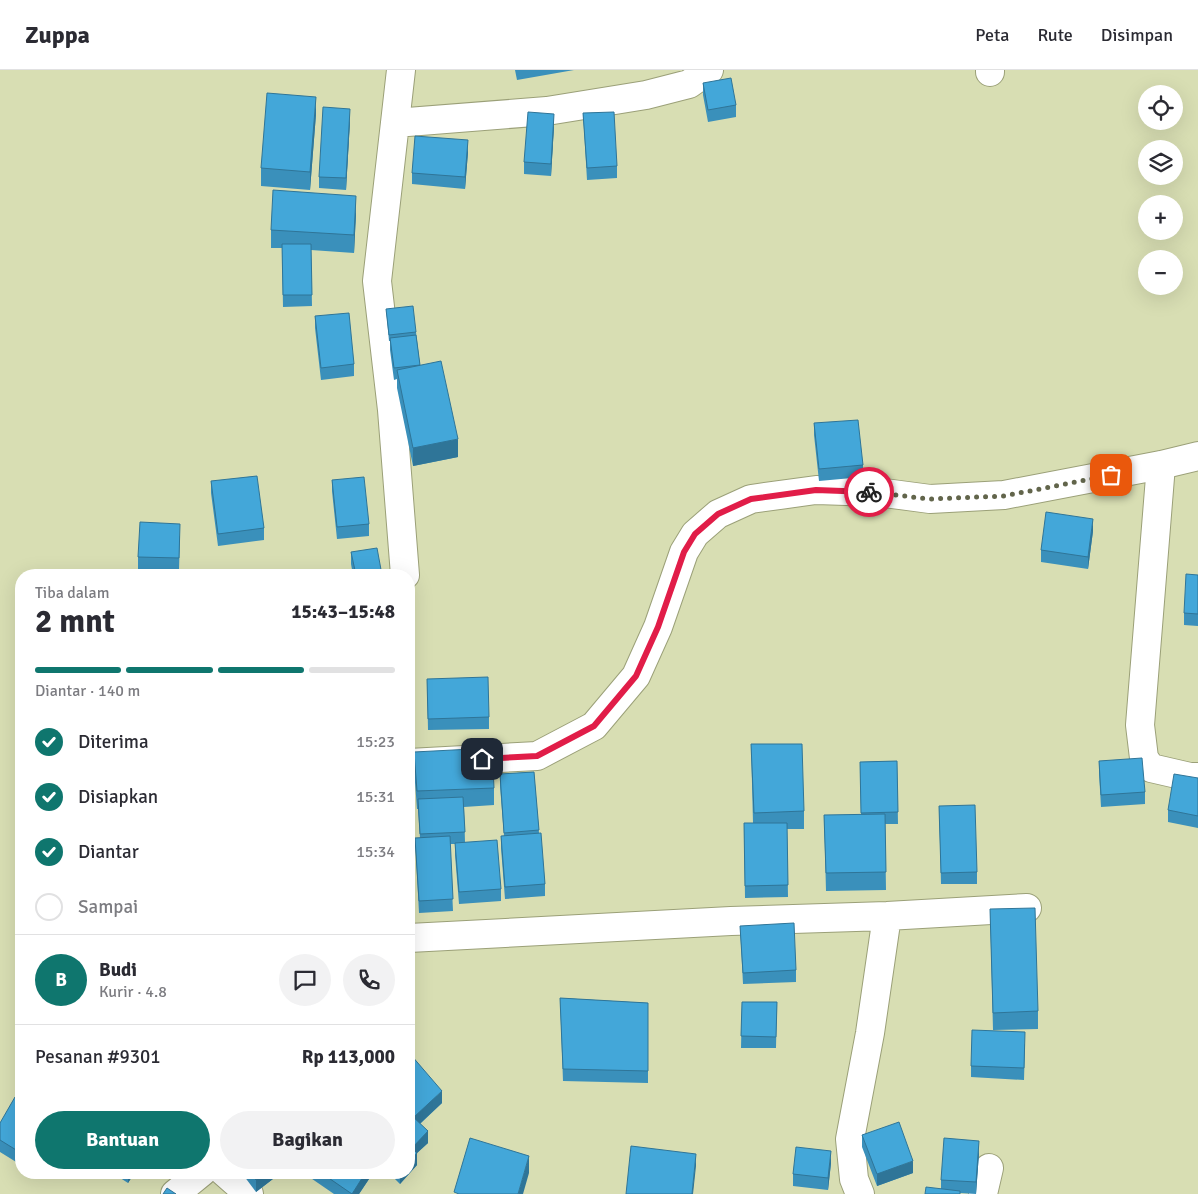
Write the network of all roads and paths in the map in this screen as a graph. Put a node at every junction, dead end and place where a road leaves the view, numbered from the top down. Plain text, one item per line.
1 (401, 70) edge
2 (709, 70) edge
3 (395, 123) junction
4 (1198, 456) edge
5 (1161, 465) junction
6 (405, 569) edge
7 (415, 763) edge
8 (1198, 777) edge
9 (1032, 908) edge
10 (887, 916) junction
11 (415, 938) edge
12 (989, 1168) dead end
13 (193, 1179) edge
14 (232, 1179) edge
15 (175, 1194) edge
16 (249, 1194) edge
17 (860, 1194) edge
18 (983, 1194) edge

1 - 3 street
2 - 3 street
3 - 6 street
4 - 5 street
5 - 7 street
5 - 8 street
9 - 10 street
10 - 11 street
10 - 17 street
12 - 18 street
13 - 15 street
14 - 16 street

